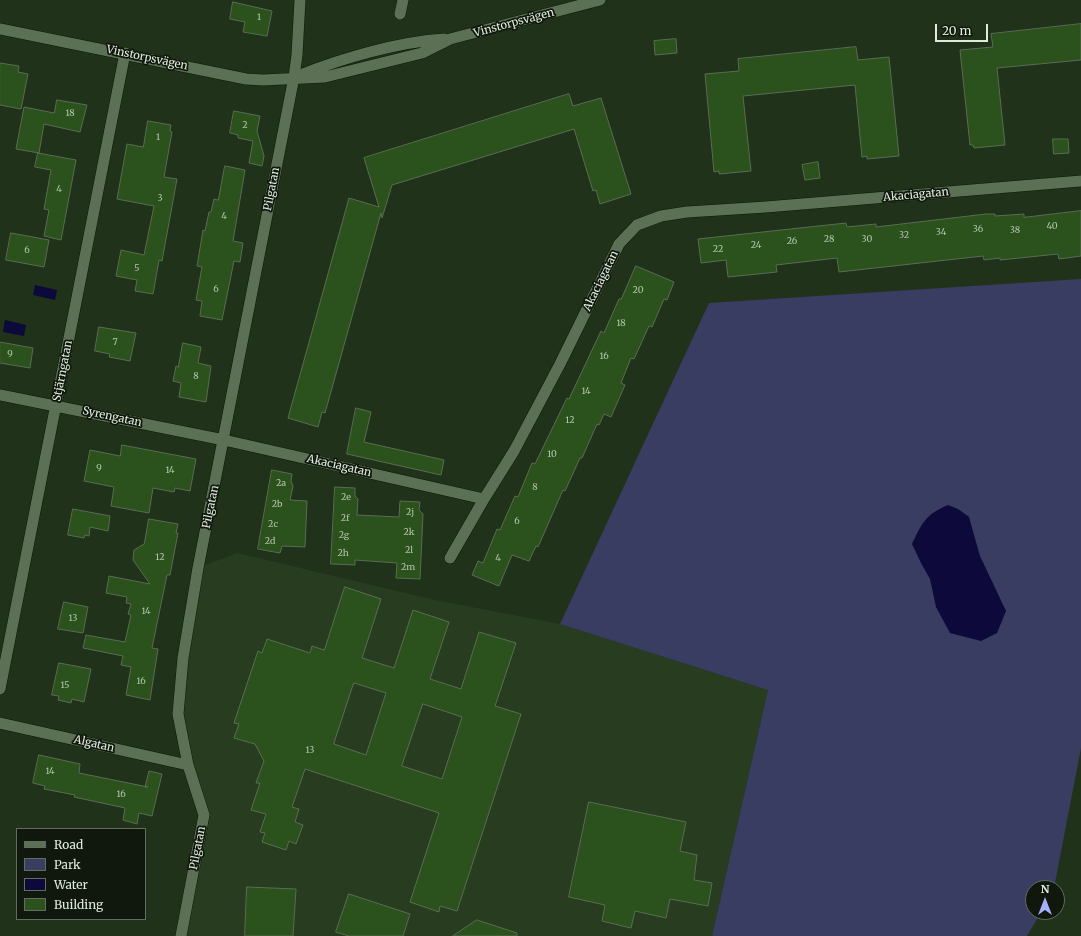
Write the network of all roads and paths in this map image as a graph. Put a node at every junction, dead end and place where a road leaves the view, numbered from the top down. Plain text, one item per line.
1 (300, 0) edge
2 (403, 0) edge
3 (600, 0) edge
4 (400, 14) dead end
5 (0, 29) edge
6 (125, 53) junction
7 (294, 77) junction
8 (1081, 181) edge
9 (0, 395) edge
10 (56, 405) junction
11 (224, 440) junction
12 (484, 499) junction
13 (450, 558) dead end
14 (0, 690) edge
15 (0, 723) edge
16 (188, 765) junction
17 (181, 936) edge

1 - 7 street, Pilgatan
2 - 4 street
3 - 7 street, Vinstorpsvägen
5 - 6 street, Vinstorpsvägen
6 - 7 street, Vinstorpsvägen
6 - 10 street, Stjärngatan
7 - 11 street, Pilgatan
8 - 12 street, Akaciagatan
9 - 10 street, Syrengatan
10 - 11 street, Syrengatan
10 - 14 street, Stjärngatan
11 - 12 street, Akaciagatan
11 - 16 street, Pilgatan
12 - 13 street
15 - 16 street, Algatan
16 - 17 street, Pilgatan

